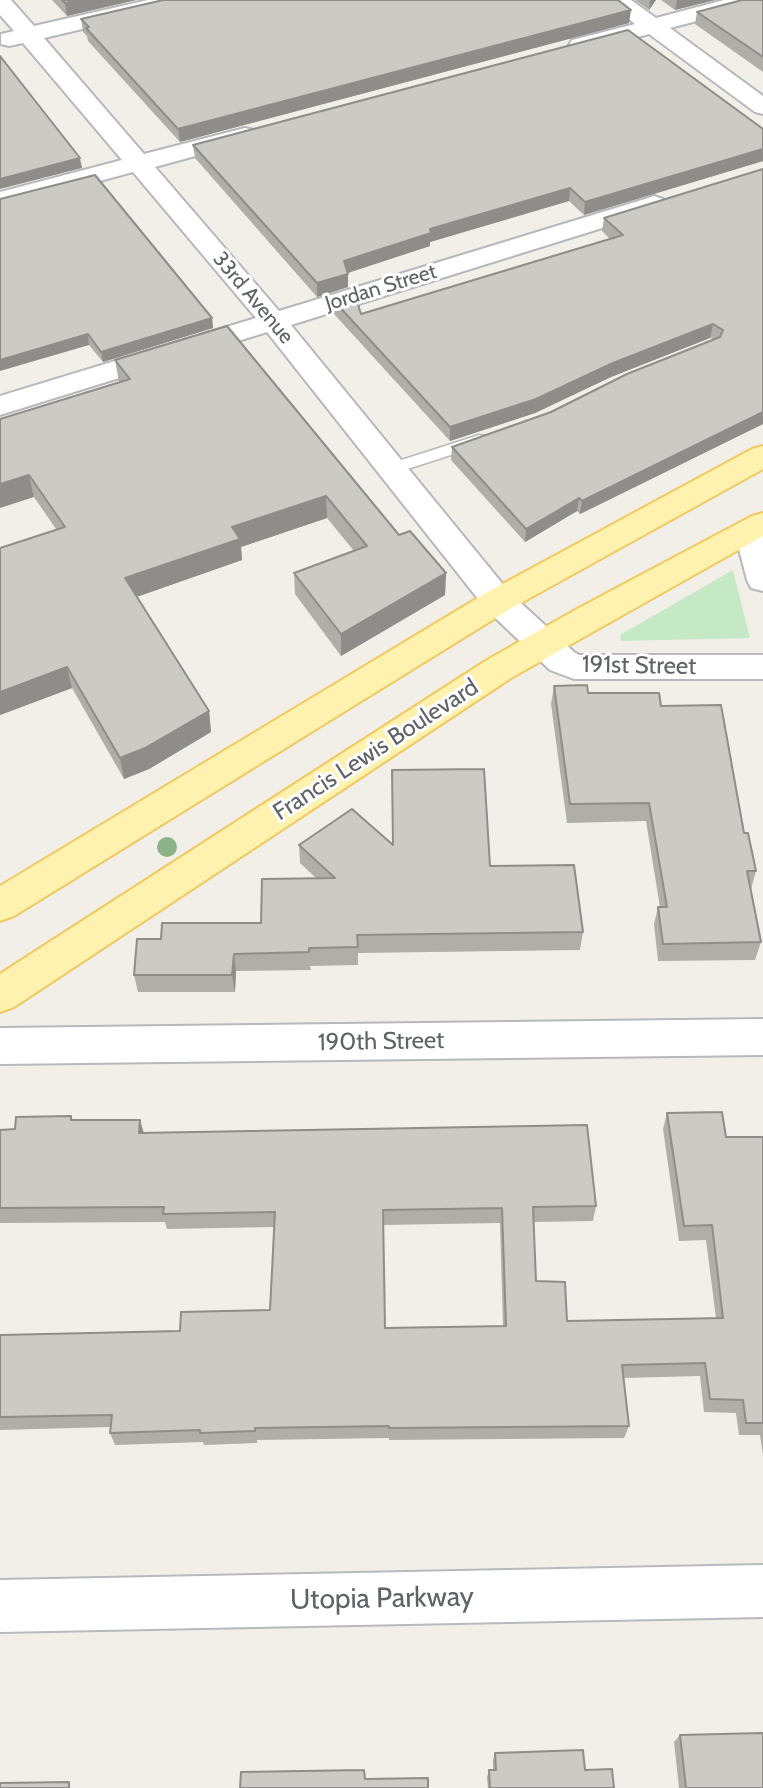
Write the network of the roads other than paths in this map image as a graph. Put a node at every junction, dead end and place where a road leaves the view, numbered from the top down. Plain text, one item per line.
1 (177, 0) edge
2 (617, 0) edge
3 (750, 0) edge
4 (0, 1) edge
5 (653, 26) junction
6 (29, 35) junction
7 (0, 41) edge
8 (554, 52) edge
9 (763, 107) edge
10 (271, 128) edge
11 (138, 163) junction
12 (684, 195) edge
13 (0, 200) edge
14 (273, 321) junction
15 (0, 406) edge
16 (494, 435) edge
17 (763, 456) edge
18 (392, 469) junction
19 (756, 527) edge
20 (763, 580) edge
21 (498, 601) junction
22 (543, 643) junction
23 (763, 667) edge
24 (0, 905) edge
25 (0, 995) edge
26 (763, 1037) edge
27 (0, 1046) edge
28 (763, 1591) edge
29 (0, 1606) edge

1 - 6 street
2 - 5 street
3 - 5 street
4 - 6 street, 33rd Avenue
5 - 8 street
5 - 9 street
6 - 7 street
6 - 11 street, 33rd Avenue
10 - 11 street
11 - 13 street
11 - 14 street, 33rd Avenue
12 - 14 street, Jordan Street
14 - 15 street, Jordan Street
14 - 18 street, 33rd Avenue
16 - 18 lane
17 - 21 main road
18 - 21 street, 33rd Avenue
19 - 20 street
19 - 22 main road, Francis Lewis Boulevard
21 - 22 street, 191st Street
21 - 24 main road
22 - 23 street, 191st Street
22 - 25 main road, Francis Lewis Boulevard
26 - 27 street, 190th Street
28 - 29 street, Utopia Parkway

